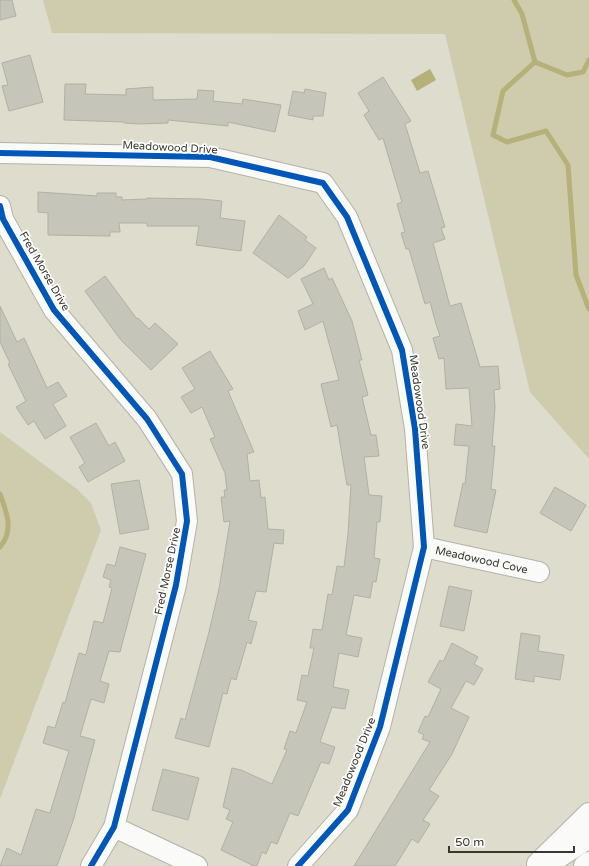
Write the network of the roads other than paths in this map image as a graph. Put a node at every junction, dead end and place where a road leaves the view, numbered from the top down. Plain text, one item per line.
1 (0, 152) edge
2 (0, 206) edge
3 (424, 547) junction
4 (539, 572) dead end
5 (589, 814) edge
6 (114, 827) junction
7 (589, 837) edge
8 (589, 863) edge
9 (91, 866) edge
10 (197, 866) edge
11 (298, 866) edge
12 (536, 866) edge
13 (544, 866) edge
14 (585, 866) edge

1 - 3 street, Meadowood Drive
2 - 6 street, Fred Morse Drive
3 - 4 street, Meadowood Cove
3 - 11 street, Meadowood Drive
5 - 12 main road
6 - 9 street, Fred Morse Drive
6 - 10 street
7 - 13 main road
8 - 14 main road

